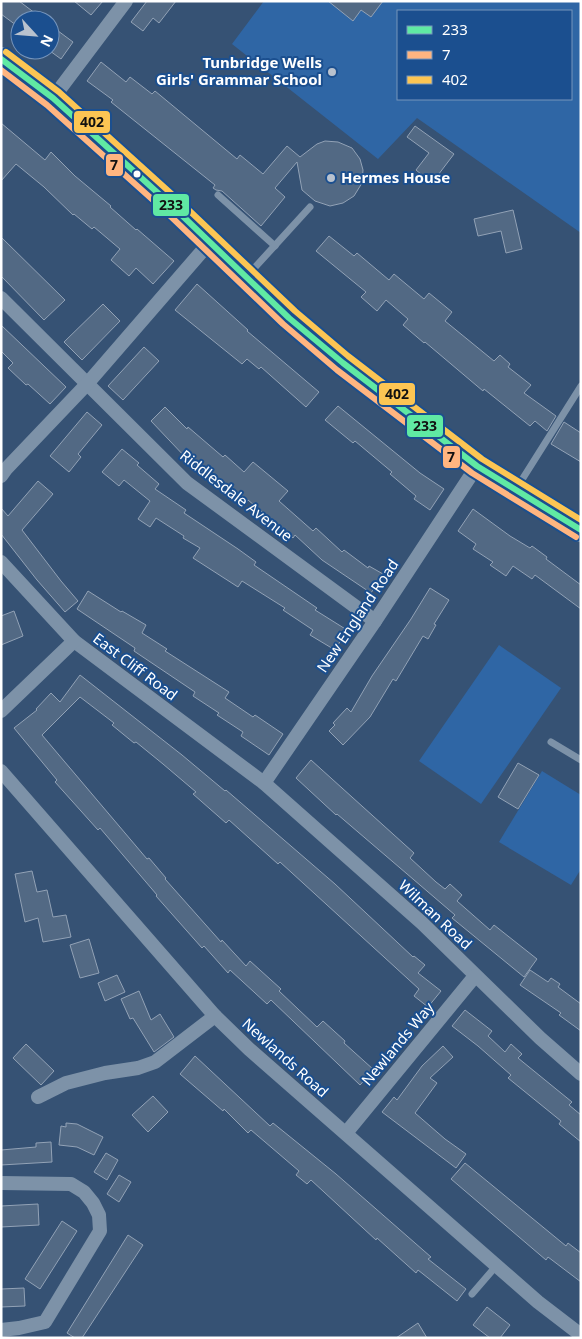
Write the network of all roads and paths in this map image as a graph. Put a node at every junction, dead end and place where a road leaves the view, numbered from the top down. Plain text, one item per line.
1 (126, 1) edge
2 (1, 59) edge
3 (53, 98) junction
4 (218, 195) dead end
5 (310, 207) dead end
6 (210, 242) junction
7 (275, 246) junction
8 (246, 277) junction
9 (1, 298) edge
10 (88, 384) junction
11 (581, 386) edge
12 (477, 466) junction
13 (1, 476) edge
14 (515, 491) junction
15 (581, 530) edge
16 (1, 562) edge
17 (375, 621) junction
18 (74, 641) junction
19 (1, 711) edge
20 (551, 742) dead end
21 (581, 760) edge
22 (1, 771) edge
23 (264, 783) junction
24 (476, 976) junction
25 (215, 1016) junction
26 (581, 1074) edge
27 (38, 1098) dead end
28 (346, 1133) junction
29 (1, 1183) edge
30 (497, 1265) junction
31 (472, 1294) dead end
32 (1, 1330) edge
33 (581, 1335) edge

1 - 3 street
2 - 3 highway
3 - 6 highway
4 - 7 lane
5 - 7 lane
6 - 8 highway
6 - 10 street
7 - 8 lane
8 - 12 highway
9 - 10 street, Riddlesdale Avenue
10 - 13 street
10 - 17 street, Riddlesdale Avenue
11 - 14 lane
12 - 14 highway
12 - 17 street, New England Road
14 - 15 highway
16 - 18 street, East Cliff Road
17 - 23 street, New England Road
18 - 19 street
18 - 23 street, East Cliff Road
20 - 21 lane
22 - 25 street, Newlands Road
23 - 24 street, Wilman Road
24 - 26 street, Wilman Road
24 - 28 street, Newlands Way
25 - 27 street
25 - 28 street, Newlands Road
28 - 30 street, Newlands Road
29 - 32 street
30 - 31 lane
30 - 33 street, Newlands Road

